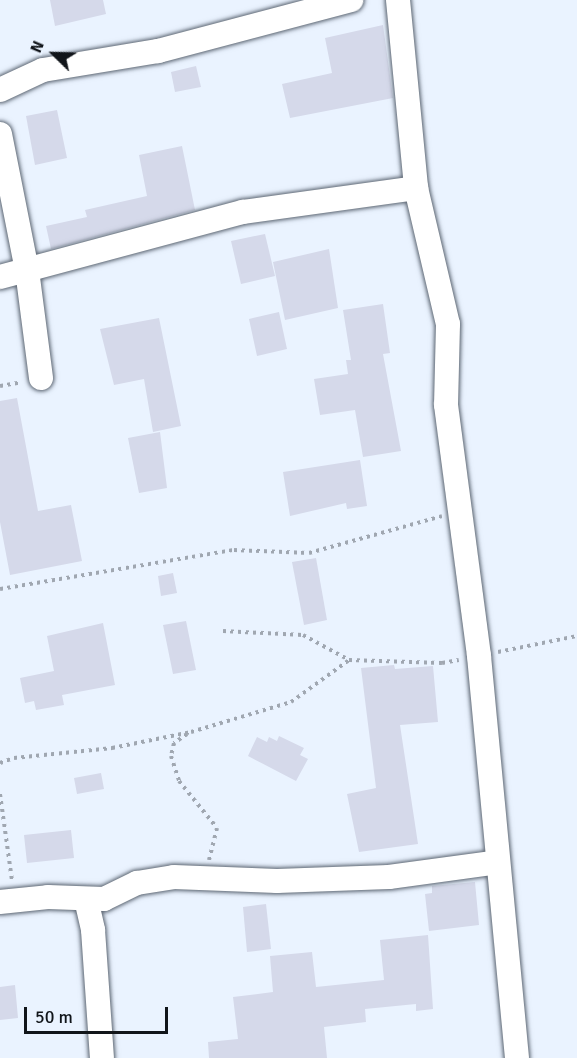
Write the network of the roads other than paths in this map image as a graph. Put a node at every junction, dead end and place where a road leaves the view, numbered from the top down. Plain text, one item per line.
1 (351, 0) edge
2 (398, 0) edge
3 (0, 90) edge
4 (0, 134) edge
5 (416, 188) junction
6 (27, 270) junction
7 (0, 277) edge
8 (40, 378) dead end
9 (498, 862) junction
10 (86, 899) junction
11 (7, 902) edge
12 (102, 1058) edge
13 (517, 1058) edge

1 - 3 street
2 - 5 street
4 - 6 street
5 - 6 street
5 - 9 street
6 - 7 street
6 - 8 street
9 - 10 street
9 - 13 street
10 - 11 street
10 - 12 street

